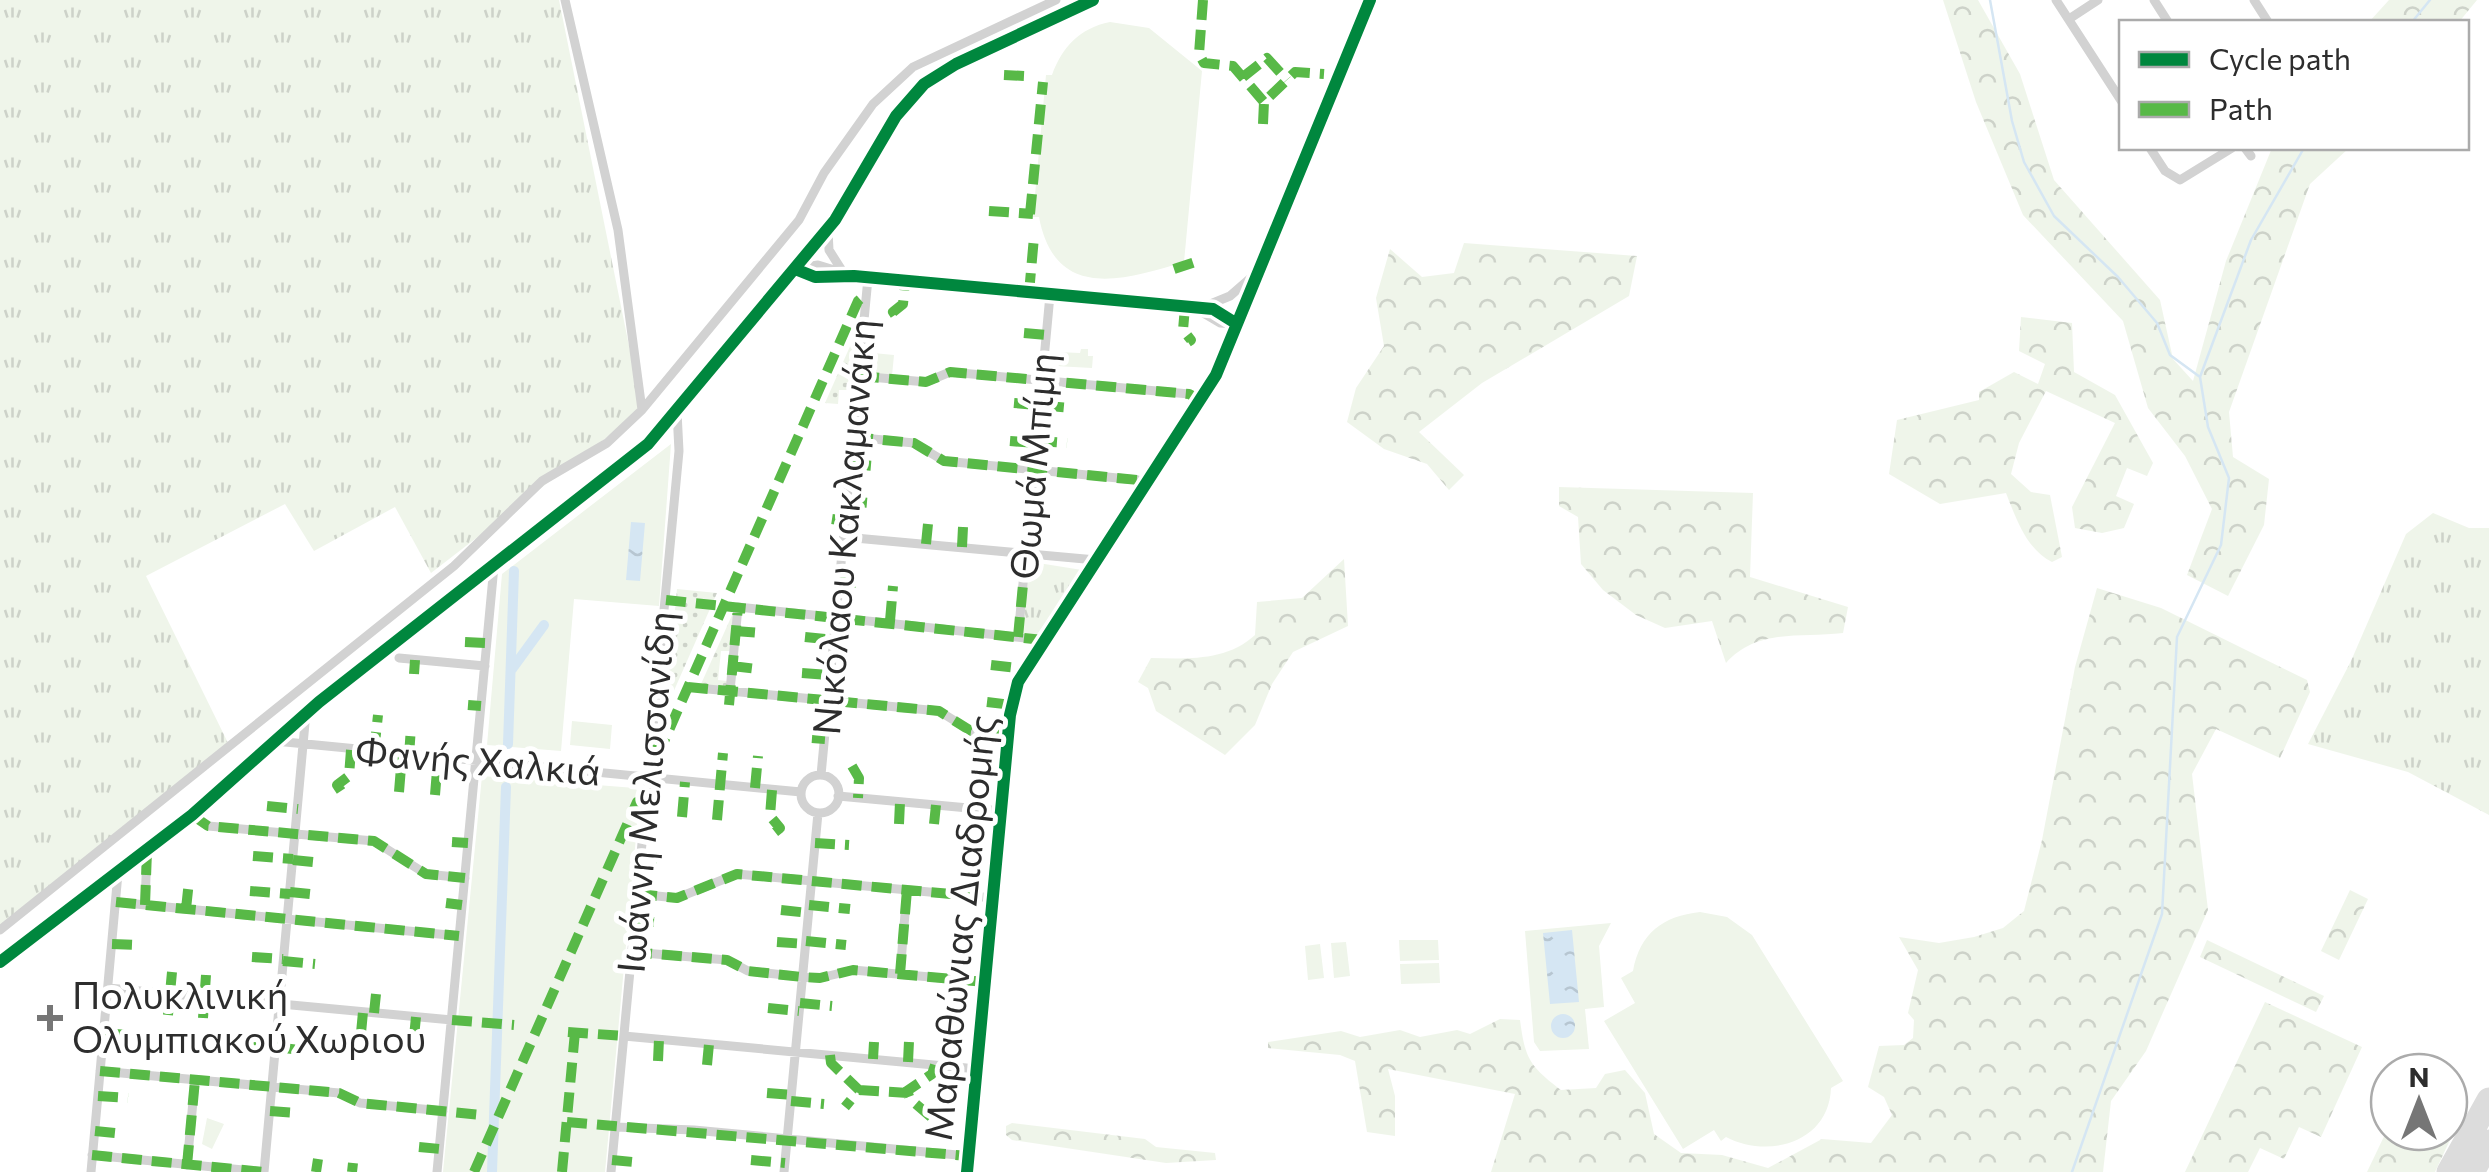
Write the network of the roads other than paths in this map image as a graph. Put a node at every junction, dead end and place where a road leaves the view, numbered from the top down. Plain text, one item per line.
1 (565, 0) edge
2 (1056, 0) edge
3 (1092, 0) edge
4 (1370, 0) edge
5 (2056, 0) edge
6 (2098, 0) edge
7 (2068, 19) junction
8 (2119, 97) edge
9 (2151, 150) edge
10 (2229, 150) edge
11 (828, 230) junction
12 (795, 269) junction
13 (841, 269) junction
14 (1260, 270) junction
15 (854, 276) junction
16 (868, 278) junction
17 (1050, 295) junction
18 (1196, 308) junction
19 (1237, 324) junction
20 (859, 376) junction
21 (1042, 380) junction
22 (1202, 402) junction
23 (642, 410) junction
24 (678, 412) junction
25 (853, 437) junction
26 (1034, 470) junction
27 (1146, 488) junction
28 (844, 537) junction
29 (1026, 554) junction
30 (1096, 560) junction
31 (494, 566) junction
32 (836, 616) junction
33 (1018, 638) junction
34 (1043, 640) junction
35 (399, 658) dead end
36 (485, 666) junction
37 (708, 689) dead end
38 (730, 691) junction
39 (828, 700) junction
40 (306, 712) junction
41 (1009, 736) junction
42 (274, 742) junction
43 (304, 746) junction
44 (476, 762) junction
45 (821, 775) junction
46 (648, 778) junction
47 (800, 792) junction
48 (838, 796) junction
49 (1002, 812) junction
50 (818, 813) junction
51 (192, 816) junction
52 (296, 834) junction
53 (147, 851) junction
54 (118, 873) junction
55 (465, 878) junction
56 (812, 882) junction
57 (907, 890) junction
58 (637, 894) junction
59 (994, 898) junction
60 (116, 902) junction
61 (145, 905) junction
62 (287, 920) junction
63 (0, 930) edge
64 (459, 936) junction
65 (632, 952) junction
66 (0, 962) edge
67 (900, 974) junction
68 (802, 977) junction
69 (985, 982) junction
70 (108, 988) junction
71 (279, 1004) junction
72 (452, 1020) junction
73 (624, 1036) junction
74 (796, 1052) junction
75 (977, 1069) junction
76 (100, 1071) junction
77 (195, 1080) junction
78 (272, 1087) junction
79 (443, 1111) junction
80 (615, 1127) junction
81 (788, 1139) junction
82 (92, 1156) junction
83 (968, 1156) junction
84 (187, 1165) junction
85 (91, 1172) edge
86 (264, 1172) edge
87 (437, 1172) edge
88 (611, 1172) edge
89 (784, 1172) edge
90 (967, 1172) edge

1 - 23 street
2 - 23 street
3 - 11 street
4 - 14 street, Μαραθώνιας Διαδρομής
5 - 7 street
6 - 7 street
7 - 8 street
9 - 10 street
11 - 12 street
11 - 13 street
12 - 13 street
12 - 15 street
12 - 24 street
13 - 15 street
14 - 18 street
14 - 19 street, Μαραθώνιας Διαδρομής
15 - 16 street
16 - 17 street
16 - 20 street, Νικόλαου Κακλαμανάκη
17 - 18 street
17 - 21 street, Θωμά Μπίμη
18 - 19 street
19 - 22 street, Μαραθώνιας Διαδρομής
20 - 21 street
20 - 25 street, Νικόλαου Κακλαμανάκη
21 - 22 street
21 - 26 street, Θωμά Μπίμη
22 - 27 street, Μαραθώνιας Διαδρομής
23 - 63 street
24 - 31 street
24 - 46 street, Ιωάννη Μελισσανίδη
25 - 26 street
25 - 28 street, Νικόλαου Κακλαμανάκη
26 - 27 street
26 - 29 street, Θωμά Μπίμη
27 - 30 street, Μαραθώνιας Διαδρομής
28 - 29 street
28 - 32 street, Νικόλαου Κακλαμανάκη
29 - 30 street
29 - 33 street, Θωμά Μπίμη
30 - 34 street, Μαραθώνιας Διαδρομής
31 - 36 street
31 - 40 street
32 - 33 street
32 - 38 street
32 - 39 street, Νικόλαου Κακλαμανάκη
33 - 34 street
34 - 41 street, Μαραθώνιας Διαδρομής
35 - 36 street
36 - 44 street
37 - 38 street
38 - 39 street
39 - 41 street
39 - 45 street, Νικόλαου Κακλαμανάκη
40 - 42 street
40 - 43 street
41 - 49 street, Μαραθώνιας Διαδρομής
42 - 43 street, Φανής Χαλκιά
42 - 51 street
43 - 44 street, Φανής Χαλκιά
43 - 52 street
44 - 46 street, Φανής Χαλκιά
44 - 55 street
45 - 47 street
45 - 48 street
46 - 47 street, Φανής Χαλκιά
46 - 58 street, Ιωάννη Μελισσανίδη
47 - 50 street
48 - 49 street
48 - 50 street
49 - 59 street, Μαραθώνιας Διαδρομής
50 - 56 street
51 - 52 street
51 - 53 street
52 - 55 street
52 - 62 street
53 - 54 street
53 - 61 street
54 - 60 street
54 - 66 street
55 - 64 street
56 - 57 street
56 - 58 street
56 - 68 street
57 - 59 street
57 - 67 street
58 - 65 street, Ιωάννη Μελισσανίδη
59 - 69 street, Μαραθώνιας Διαδρομής
60 - 61 street
60 - 70 street
61 - 62 street
62 - 64 street
62 - 71 street
64 - 72 street
65 - 68 street
65 - 73 street, Ιωάννη Μελισσανίδη
67 - 68 street
67 - 69 street
68 - 74 street
69 - 75 street, Μαραθώνιας Διαδρομής
70 - 71 street
70 - 76 street
71 - 72 street
71 - 78 street
72 - 79 street
73 - 74 street
73 - 80 street, Ιωάννη Μελισσανίδη
74 - 75 street
74 - 81 street
75 - 83 street, Μαραθώνιας Διαδρομής
76 - 77 street
76 - 82 street
77 - 78 street
77 - 84 street
78 - 79 street
78 - 86 street
79 - 87 street
80 - 81 street
80 - 88 street, Ιωάννη Μελισσανίδη
81 - 83 street
81 - 89 street
82 - 84 street
82 - 85 street
83 - 90 street, Μαραθώνιας Διαδρομής
84 - 86 street

